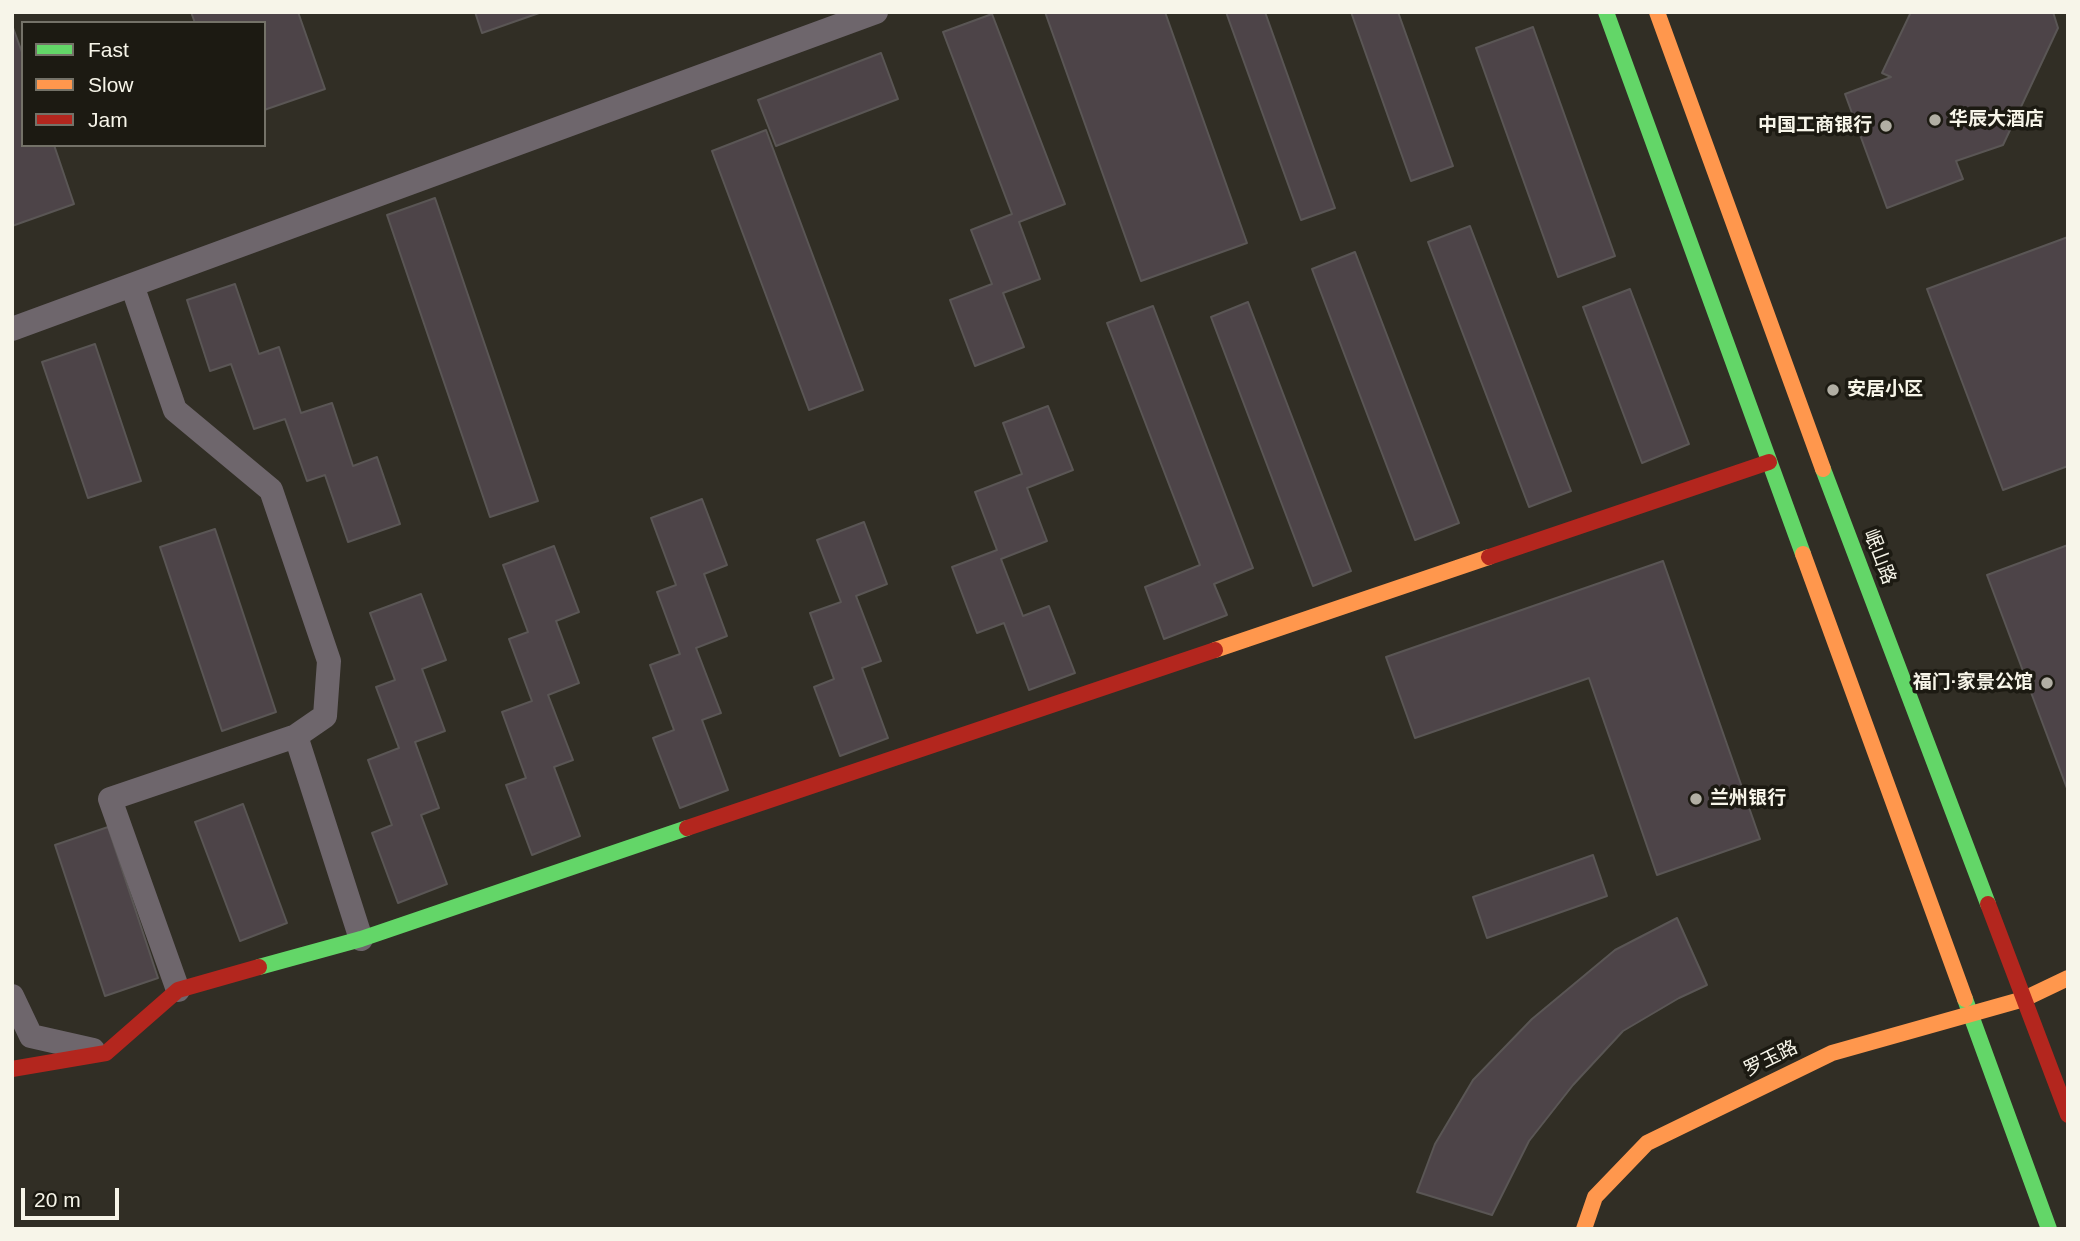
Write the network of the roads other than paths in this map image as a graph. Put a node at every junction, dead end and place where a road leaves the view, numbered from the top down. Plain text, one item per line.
1 (876, 12) edge
2 (1606, 12) edge
3 (1657, 12) edge
4 (132, 285) junction
5 (12, 329) edge
6 (1769, 462) junction
7 (296, 736) junction
8 (361, 939) junction
9 (2068, 978) edge
10 (178, 990) junction
11 (2068, 994) edge
12 (12, 996) edge
13 (2024, 999) junction
14 (1970, 1015) junction
15 (106, 1054) junction
16 (12, 1069) edge
17 (2068, 1115) edge
18 (1584, 1229) edge
19 (2049, 1229) edge

1 - 4 street
2 - 6 main road
3 - 13 main road, 岷山路
4 - 5 street
4 - 7 street
6 - 8 main road
6 - 14 main road
7 - 8 street
7 - 10 street
8 - 10 main road
9 - 13 main road, 罗玉路
10 - 15 main road
11 - 13 main road, 罗玉路
12 - 15 street
13 - 14 main road, 罗玉路
13 - 17 main road, 岷山路
14 - 18 main road, 罗玉路
14 - 19 main road
15 - 16 main road

